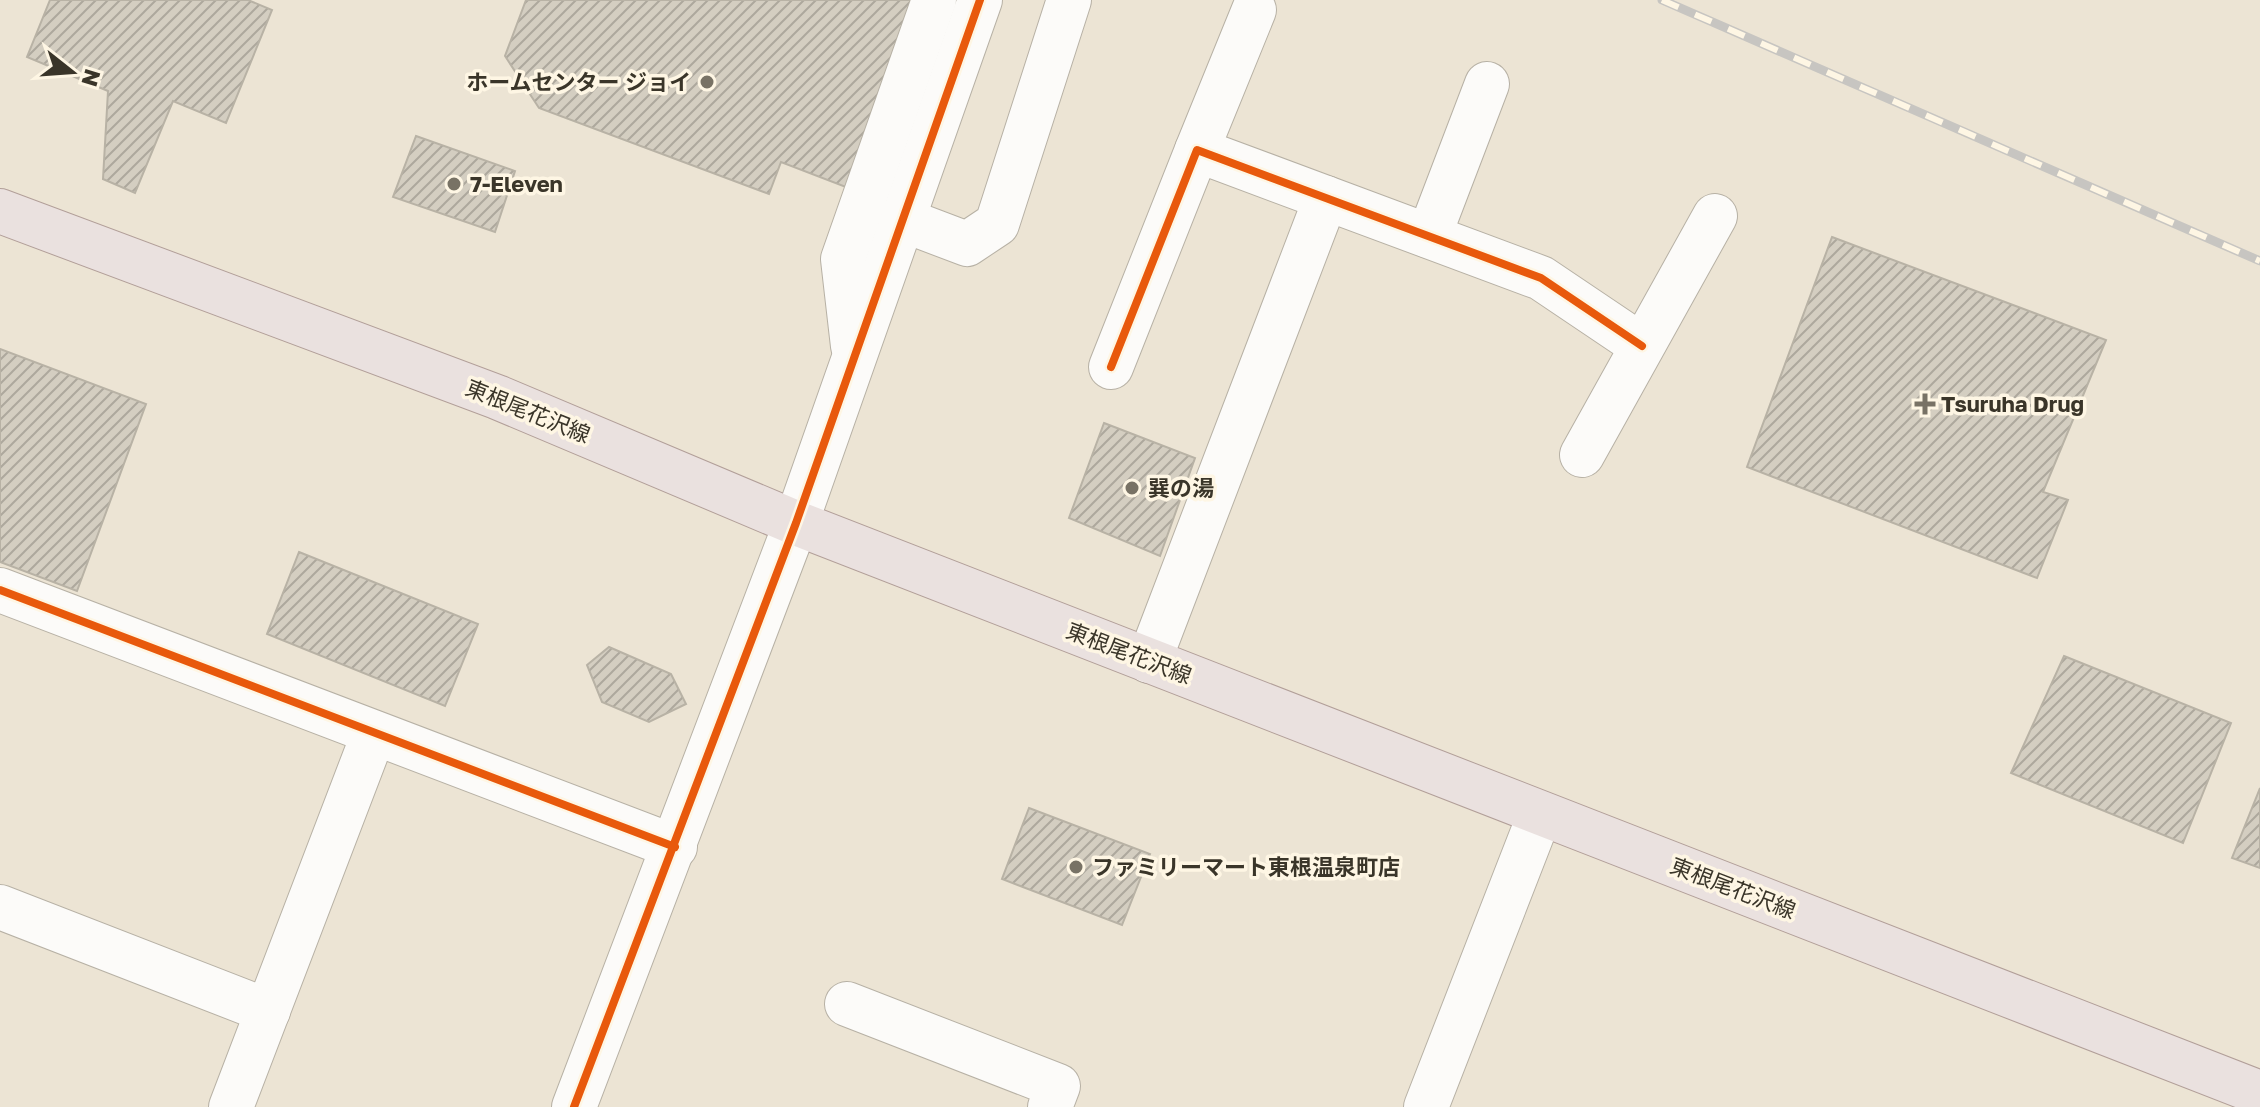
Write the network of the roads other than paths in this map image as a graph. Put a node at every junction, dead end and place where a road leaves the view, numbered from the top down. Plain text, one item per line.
1 (934, 0) edge
2 (980, 0) edge
3 (1069, 0) edge
4 (1254, 10) dead end
5 (1487, 84) dead end
6 (1197, 150) junction
7 (1326, 198) junction
8 (0, 211) edge
9 (1715, 216) dead end
10 (901, 219) junction
11 (1429, 236) junction
12 (1642, 346) junction
13 (855, 357) junction
14 (1111, 367) dead end
15 (1582, 455) dead end
16 (796, 523) junction
17 (0, 590) edge
18 (1149, 661) junction
19 (374, 733) junction
20 (1540, 814) junction
21 (675, 847) junction
22 (0, 907) edge
23 (847, 1004) dead end
24 (268, 1011) junction
25 (2260, 1093) edge
26 (231, 1107) edge
27 (574, 1107) edge
28 (1050, 1107) edge
29 (1426, 1107) edge

1 - 13 street
2 - 10 street
3 - 10 street
4 - 6 street
5 - 11 street
6 - 7 street
6 - 14 street
7 - 11 street
7 - 18 street
8 - 16 main road, 東根尾花沢線
9 - 12 street
10 - 13 street
11 - 12 street
12 - 15 street
13 - 16 street
16 - 18 main road, 東根尾花沢線
16 - 21 street
17 - 19 street
18 - 20 main road, 東根尾花沢線
19 - 21 street
19 - 24 street
20 - 25 main road, 東根尾花沢線
20 - 29 street
21 - 27 street
22 - 24 street
23 - 28 street
24 - 26 street

